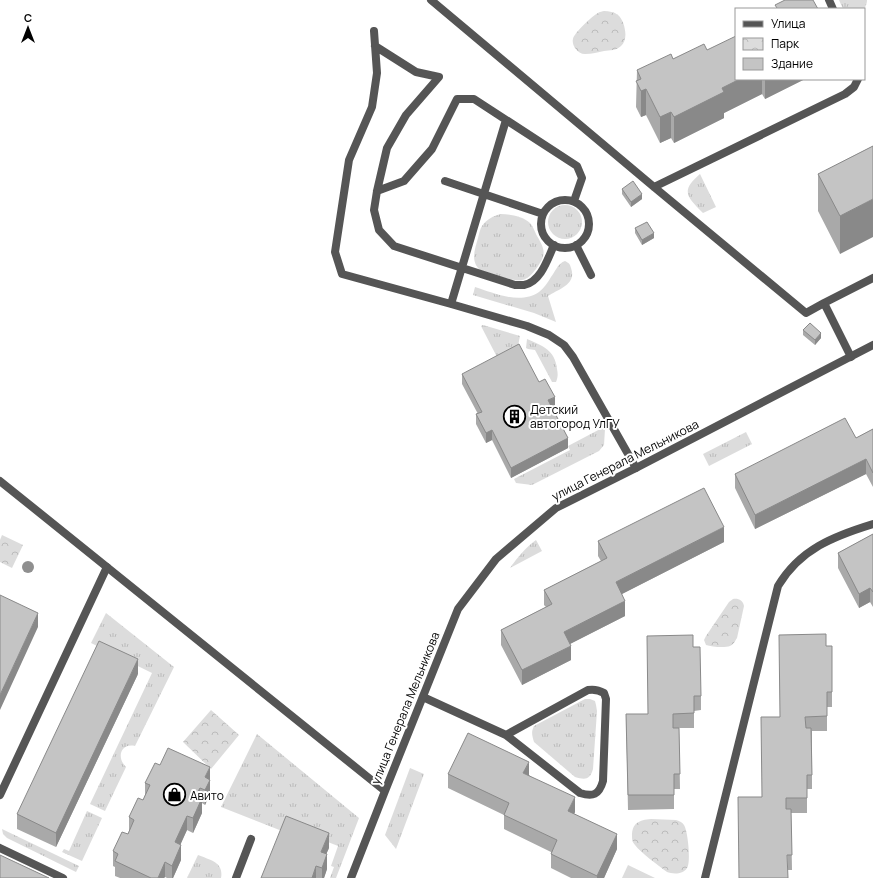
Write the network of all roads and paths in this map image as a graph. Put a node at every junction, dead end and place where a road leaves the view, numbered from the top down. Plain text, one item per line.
1 (431, 0) edge
2 (374, 31) dead end
3 (375, 46) junction
4 (858, 80) edge
5 (506, 120) junction
6 (445, 181) dead end
7 (654, 187) junction
8 (377, 191) junction
9 (484, 194) junction
10 (574, 201) junction
11 (543, 214) junction
12 (554, 245) junction
13 (576, 245) junction
14 (462, 268) junction
15 (591, 275) dead end
16 (873, 278) edge
17 (824, 303) junction
18 (451, 304) junction
19 (873, 345) edge
20 (851, 357) junction
21 (636, 468) junction
22 (0, 481) edge
23 (873, 524) edge
24 (107, 567) junction
25 (423, 697) junction
26 (506, 735) junction
27 (384, 791) junction
28 (0, 795) edge
29 (251, 839) dead end
30 (0, 848) edge
31 (63, 878) edge
32 (236, 878) edge
33 (351, 878) edge
34 (705, 878) edge

1 - 7 street
2 - 3 street
3 - 8 street
3 - 18 street
4 - 7 street
5 - 8 street
5 - 9 street
5 - 10 street
6 - 9 street
7 - 17 street
8 - 14 street
9 - 11 street
9 - 14 street
10 - 11 street
10 - 13 street
11 - 12 street
12 - 13 street
12 - 14 street
13 - 15 street
14 - 18 street
16 - 17 street
17 - 20 street
18 - 21 street
19 - 20 street, улица Генерала Мельникова
20 - 21 street, улица Генерала Мельникова
21 - 25 street, улица Генерала Мельникова
22 - 24 street
23 - 34 street
24 - 27 street
24 - 28 street
25 - 26 street
25 - 27 street, улица Генерала Мельникова
26 - 26 street
27 - 33 street, улица Генерала Мельникова
29 - 32 street
30 - 31 street

